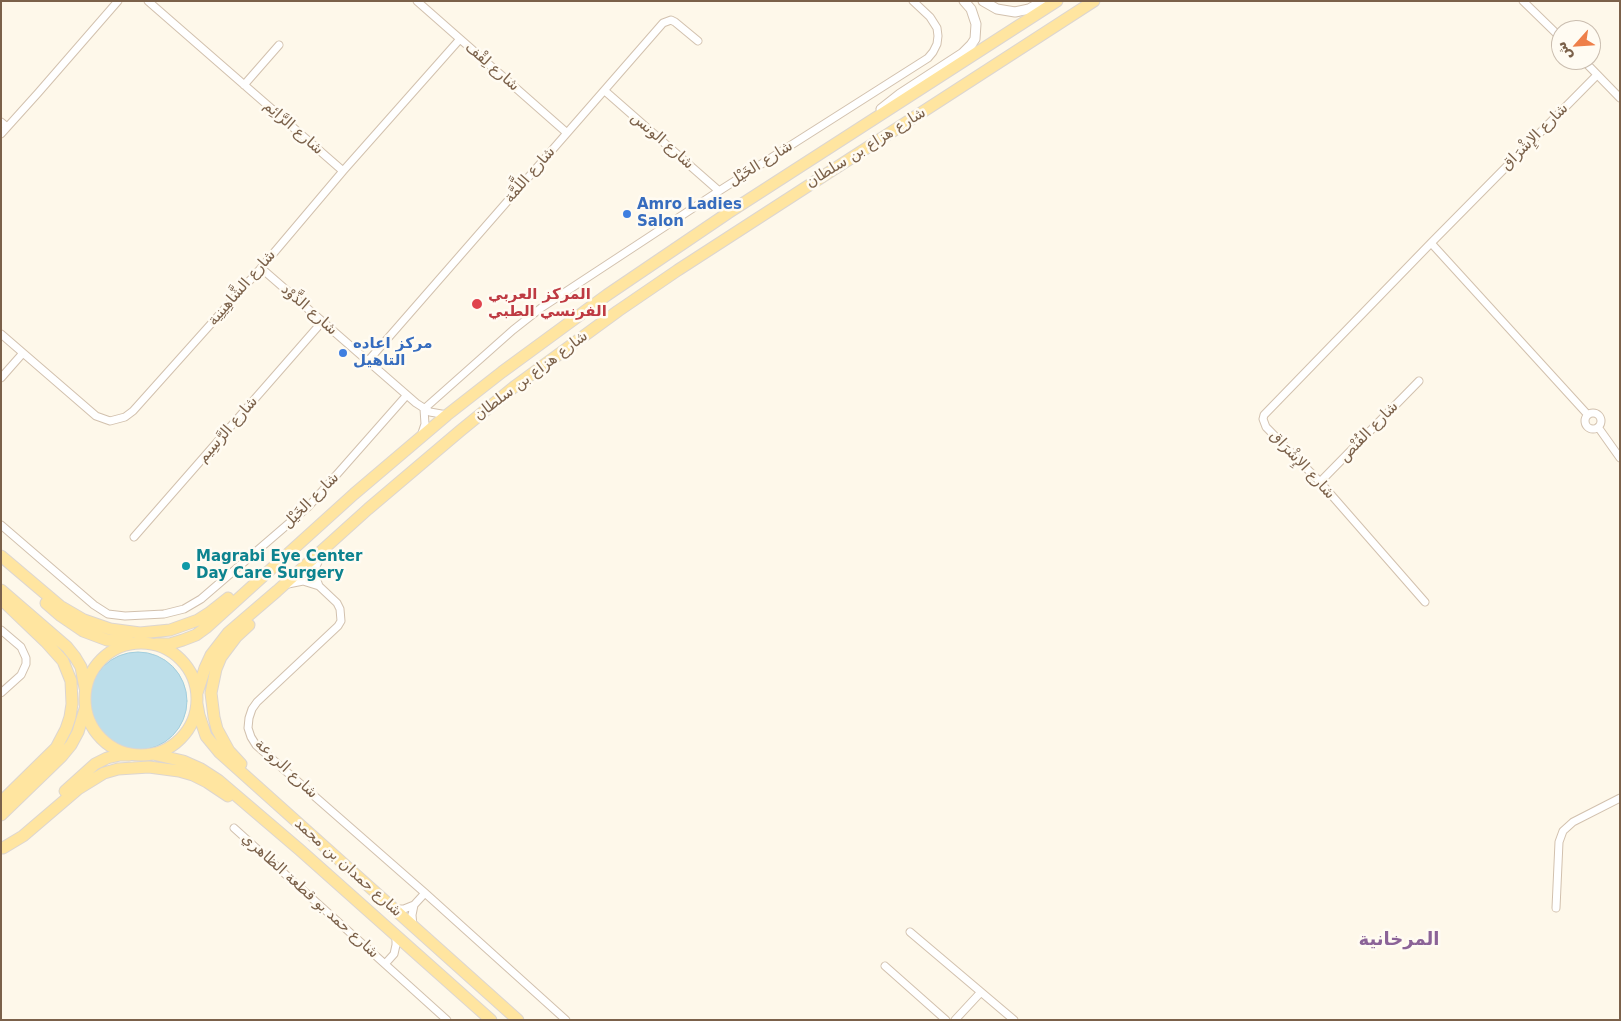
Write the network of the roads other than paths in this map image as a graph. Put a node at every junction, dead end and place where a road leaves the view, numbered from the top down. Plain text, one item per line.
1 (118, 1) edge
2 (148, 1) edge
3 (417, 1) edge
4 (913, 1) edge
5 (964, 1) edge
6 (983, 1) edge
7 (1044, 1) edge
8 (1057, 1) edge
9 (1094, 1) edge
10 (1523, 1) edge
11 (1551, 28) edge
12 (460, 39) junction
13 (698, 41) dead end
14 (279, 45) dead end
15 (1594, 70) edge
16 (1598, 74) junction
17 (244, 85) junction
18 (605, 91) junction
19 (1620, 98) edge
20 (870, 122) junction
21 (4, 124) edge
22 (567, 133) junction
23 (1, 134) edge
24 (342, 172) junction
25 (719, 191) junction
26 (1431, 243) junction
27 (261, 268) junction
28 (322, 322) junction
29 (1, 334) edge
30 (23, 353) junction
31 (368, 361) junction
32 (1, 378) edge
33 (1419, 381) dead end
34 (406, 396) junction
35 (424, 409) junction
36 (448, 415) junction
37 (420, 438) junction
38 (1620, 458) edge
39 (1320, 482) junction
40 (1, 525) edge
41 (134, 537) dead end
42 (327, 545) junction
43 (1, 556) edge
44 (1, 564) edge
45 (264, 576) junction
46 (319, 586) junction
47 (280, 589) junction
48 (1, 590) edge
49 (1, 599) edge
50 (1425, 602) dead end
51 (1, 630) edge
52 (133, 643) junction
53 (156, 644) junction
54 (85, 691) junction
55 (1, 693) edge
56 (197, 699) junction
57 (85, 704) junction
58 (153, 754) junction
59 (134, 755) junction
60 (1620, 798) edge
61 (1, 802) edge
62 (1, 815) edge
63 (234, 828) dead end
64 (312, 836) junction
65 (2, 849) edge
66 (300, 850) junction
67 (425, 893) junction
68 (414, 905) junction
69 (393, 908) junction
70 (1556, 908) dead end
71 (413, 926) junction
72 (910, 932) dead end
73 (396, 936) junction
74 (413, 950) junction
75 (394, 954) junction
76 (385, 964) junction
77 (885, 966) dead end
78 (981, 992) junction
79 (447, 1020) edge
80 (491, 1020) edge
81 (518, 1020) edge
82 (566, 1020) edge
83 (946, 1020) edge
84 (955, 1020) edge
85 (1014, 1020) edge

1 - 21 street
2 - 17 street, شارع الرَّائِم
3 - 12 street, شارع لِقْف
4 - 25 street, شارع الخَيْل
5 - 20 street
6 - 7 street
8 - 20 main road, شارع هزاع بن سلطان
9 - 42 main road, شارع هزاع بن سلطان
10 - 11 street
12 - 22 street, شارع لِقْف
12 - 24 street, شارع الشَّاهِينِية
13 - 18 street, شارع اللَّمَّة
14 - 17 street
15 - 16 street
16 - 19 street
16 - 26 street, شارع الإِشْرَاق
17 - 24 street, شارع الرَّائِم
18 - 22 street, شارع اللَّمَّة
18 - 25 street, شارع الونس
20 - 36 main road, شارع هزاع بن سلطان
21 - 23 street
22 - 31 street, شارع اللَّمَّة
24 - 27 street, شارع الشَّاهِينِية
25 - 35 street, شارع الخَيْل
26 - 38 street
26 - 39 street, شارع الإِشْرَاق
27 - 28 street, شارع الذَّوْد
27 - 30 street, شارع الشَّاهِينِية
28 - 31 street, شارع الذَّوْد
28 - 41 street, شارع الرَّسِيم
29 - 30 street, شارع الشَّاهِينِية
30 - 32 street
31 - 34 street, شارع الذَّوْد
33 - 39 street, شارع الفُنْص
34 - 35 street, شارع الذَّوْد
34 - 40 street, شارع الخَيْل
35 - 36 street, شارع الذَّوْد
35 - 37 street
36 - 37 main road, شارع هزاع بن سلطان
37 - 45 main road, شارع هزاع بن سلطان
39 - 50 street, شارع الإِشْرَاق
42 - 46 street
42 - 47 main road, شارع هزاع بن سلطان
43 - 45 main road
44 - 52 main road
45 - 53 main road, شارع هزاع بن سلطان
46 - 47 street
46 - 67 street, شارع الروعة
47 - 56 main road, شارع هزاع بن سلطان
47 - 64 main road
48 - 54 main road
49 - 61 main road
51 - 55 street
52 - 53 main road
52 - 54 main road
53 - 56 main road
54 - 57 main road
56 - 58 main road
56 - 64 main road, شارع حمدان بن محمد
57 - 59 main road
57 - 62 main road
58 - 59 main road
58 - 66 main road, شارع حمدان بن محمد
59 - 65 main road
60 - 70 street
63 - 76 street, شارع حمد بو قطعة الظاهري
64 - 69 main road, شارع حمدان بن محمد
65 - 66 main road
66 - 73 main road, شارع حمدان بن محمد
67 - 68 street
67 - 82 street, شارع الروعة
68 - 69 street
68 - 71 street
69 - 71 main road, شارع حمدان بن محمد
71 - 81 main road, شارع حمدان بن محمد
72 - 78 street
73 - 74 main road, شارع حمدان بن محمد
73 - 75 street, شارع حمد بو قطعة الظاهري
74 - 75 street, شارع حمد بو قطعة الظاهري
74 - 80 main road, شارع حمدان بن محمد
75 - 76 street, شارع حمد بو قطعة الظاهري
76 - 79 street, شارع حمد بو قطعة الظاهري
77 - 83 street
78 - 84 street
78 - 85 street

